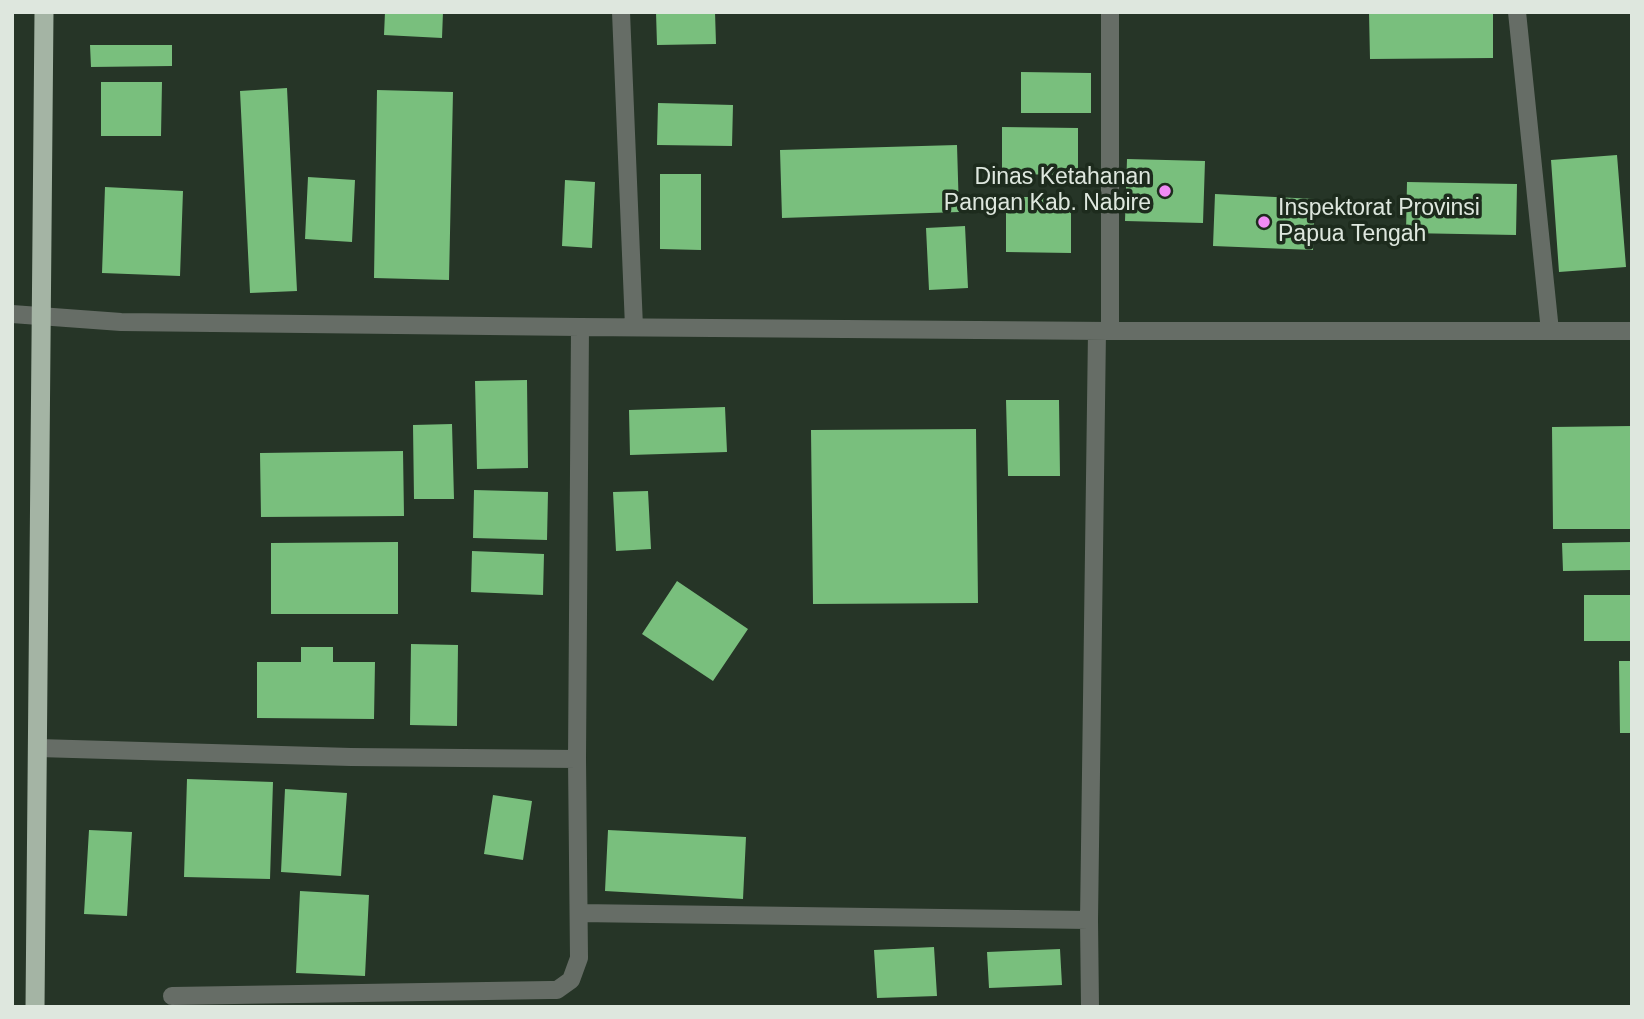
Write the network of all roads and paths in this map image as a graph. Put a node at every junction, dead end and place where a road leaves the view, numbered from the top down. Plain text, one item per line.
1 (44, 12) edge
2 (621, 12) edge
3 (1110, 12) edge
4 (1517, 12) edge
5 (12, 314) edge
6 (42, 317) junction
7 (580, 327) junction
8 (634, 327) junction
9 (1104, 331) junction
10 (1549, 331) junction
11 (1632, 331) edge
12 (38, 748) junction
13 (577, 760) junction
14 (579, 913) junction
15 (1089, 920) junction
16 (172, 996) dead end
17 (35, 1007) edge
18 (1090, 1007) edge

1 - 6 highway
2 - 8 street
3 - 9 street
4 - 10 street
5 - 6 street
6 - 7 street
6 - 12 highway
7 - 8 street
7 - 13 street
8 - 9 street
9 - 10 street
9 - 15 street
10 - 11 street
12 - 13 street
12 - 17 highway
13 - 14 street
14 - 15 street
14 - 16 street
15 - 18 street

